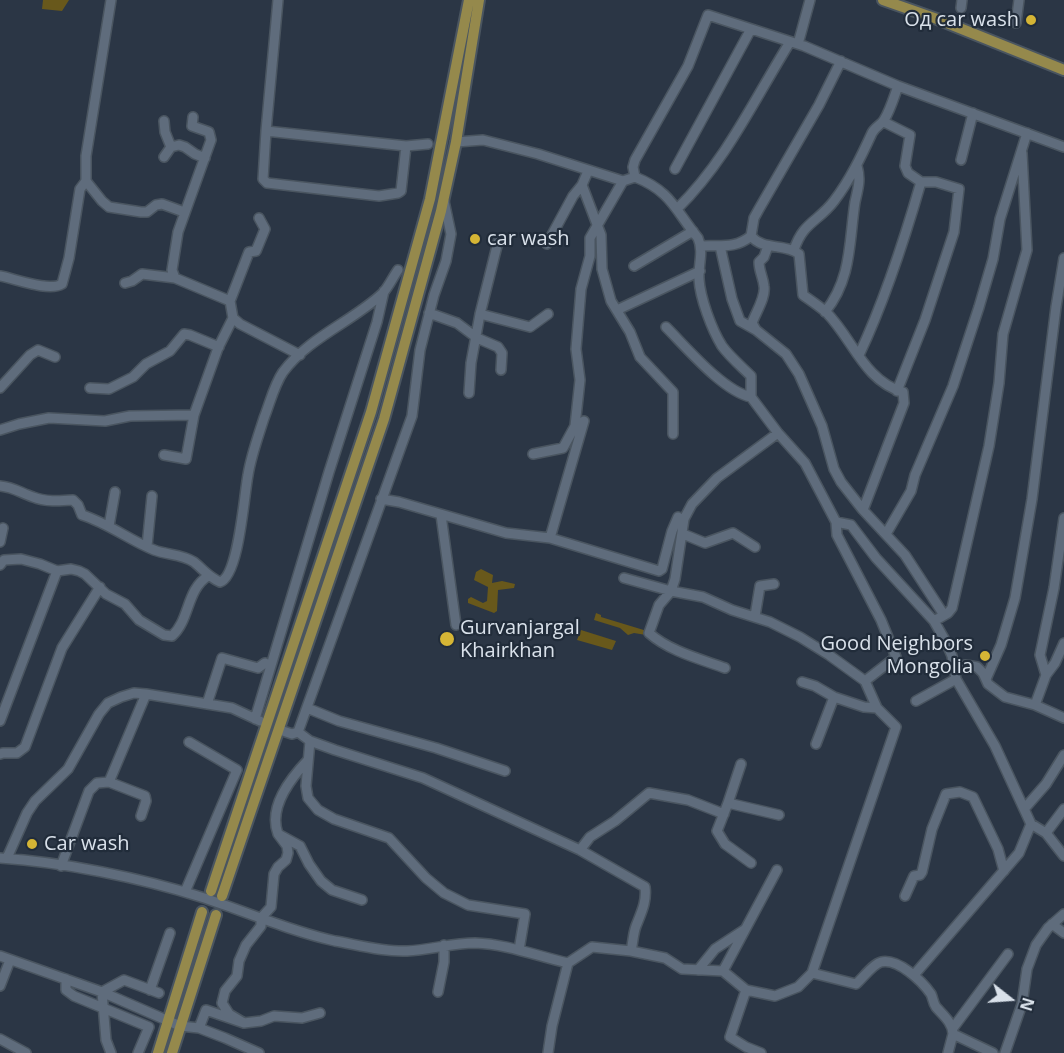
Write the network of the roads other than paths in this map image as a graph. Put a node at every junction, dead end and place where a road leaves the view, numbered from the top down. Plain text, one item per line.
1 (111, 0) edge
2 (278, 0) edge
3 (469, 0) edge
4 (479, 0) edge
5 (810, 0) edge
6 (885, 0) edge
7 (1020, 0) edge
8 (1016, 23) dead end
9 (751, 29) junction
10 (794, 43) junction
11 (841, 61) junction
12 (1063, 66) edge
13 (898, 86) junction
14 (973, 113) junction
15 (193, 117) dead end
16 (164, 122) dead end
17 (884, 122) junction
18 (266, 131) junction
19 (1027, 133) junction
20 (456, 142) junction
21 (428, 144) dead end
22 (406, 146) junction
23 (171, 147) junction
24 (1064, 147) edge
25 (1022, 153) junction
26 (164, 157) dead end
27 (205, 158) junction
28 (961, 160) dead end
29 (858, 166) junction
30 (675, 169) dead end
31 (588, 171) junction
32 (635, 177) junction
33 (86, 181) junction
34 (623, 181) junction
35 (921, 182) junction
36 (582, 185) junction
37 (444, 199) junction
38 (677, 209) junction
39 (184, 212) junction
40 (259, 218) dead end
41 (598, 224) junction
42 (693, 231) junction
43 (751, 236) junction
44 (498, 242) dead end
45 (546, 244) dead end
46 (701, 246) junction
47 (720, 246) junction
48 (768, 246) junction
49 (794, 250) junction
50 (1064, 258) edge
51 (634, 266) dead end
52 (398, 270) dead end
53 (700, 271) junction
54 (0, 276) edge
55 (175, 279) junction
56 (125, 283) dead end
57 (384, 291) junction
58 (230, 301) junction
59 (617, 310) junction
60 (825, 312) junction
61 (429, 313) junction
62 (480, 314) junction
63 (548, 314) dead end
64 (233, 318) junction
65 (666, 327) dead end
66 (756, 330) junction
67 (477, 338) junction
68 (219, 347) junction
69 (300, 355) junction
70 (859, 355) junction
71 (55, 357) dead end
72 (501, 370) dead end
73 (0, 388) edge
74 (90, 388) dead end
75 (897, 391) junction
76 (469, 393) dead end
77 (751, 397) junction
78 (194, 415) junction
79 (584, 421) dead end
80 (0, 430) edge
81 (778, 433) junction
82 (673, 434) dead end
83 (533, 454) dead end
84 (164, 455) dead end
85 (0, 486) edge
86 (115, 492) dead end
87 (152, 496) dead end
88 (381, 499) junction
89 (863, 510) junction
90 (441, 515) junction
91 (678, 517) dead end
92 (1064, 518) edge
93 (836, 522) junction
94 (109, 526) junction
95 (3, 528) dead end
96 (683, 534) junction
97 (886, 534) junction
98 (550, 538) junction
99 (0, 542) edge
100 (147, 546) junction
101 (755, 546) dead end
102 (1, 560) edge
103 (57, 571) junction
104 (208, 576) junction
105 (624, 578) dead end
106 (774, 584) dead end
107 (100, 587) junction
108 (671, 591) junction
109 (944, 615) junction
110 (755, 616) junction
111 (934, 621) junction
112 (456, 626) dead end
113 (1064, 643) edge
114 (265, 663) dead end
115 (954, 667) junction
116 (725, 668) dead end
117 (1046, 675) junction
118 (956, 679) junction
119 (986, 679) junction
120 (865, 681) junction
121 (802, 682) dead end
122 (146, 694) junction
123 (834, 697) junction
124 (916, 701) dead end
125 (207, 704) junction
126 (1035, 705) junction
127 (307, 708) junction
128 (877, 708) junction
129 (1064, 718) edge
130 (255, 719) junction
131 (0, 721) edge
132 (268, 724) junction
133 (280, 730) junction
134 (298, 732) junction
135 (310, 741) junction
136 (189, 742) dead end
137 (816, 744) dead end
138 (0, 754) edge
139 (1064, 755) edge
140 (308, 760) junction
141 (741, 764) dead end
142 (505, 771) dead end
143 (109, 782) junction
144 (728, 803) junction
145 (1025, 808) junction
146 (1064, 809) edge
147 (724, 814) junction
148 (778, 815) dead end
149 (141, 816) dead end
150 (1031, 824) junction
151 (1046, 833) junction
152 (278, 834) junction
153 (580, 850) junction
154 (1064, 856) edge
155 (4, 858) edge
156 (751, 863) dead end
157 (61, 866) junction
158 (777, 870) dead end
159 (1004, 871) junction
160 (211, 891) dead end
161 (185, 892) junction
162 (222, 896) dead end
163 (905, 896) dead end
164 (362, 900) dead end
165 (202, 912) dead end
166 (1064, 914) edge
167 (216, 915) dead end
168 (261, 918) junction
169 (1052, 924) junction
170 (745, 929) junction
171 (170, 933) dead end
172 (1064, 933) edge
173 (444, 945) junction
174 (519, 950) junction
175 (631, 951) junction
176 (1008, 954) dead end
177 (0, 956) edge
178 (10, 960) junction
179 (568, 963) junction
180 (698, 970) junction
181 (723, 971) junction
182 (812, 973) junction
183 (914, 975) junction
184 (66, 979) junction
185 (0, 986) edge
186 (746, 990) junction
187 (102, 992) junction
188 (438, 992) dead end
189 (103, 1008) junction
190 (320, 1013) dead end
191 (168, 1021) junction
192 (244, 1023) junction
193 (180, 1026) junction
194 (199, 1028) junction
195 (953, 1031) junction
196 (0, 1040) edge
197 (26, 1053) edge
198 (111, 1053) edge
199 (138, 1053) edge
200 (158, 1053) edge
201 (172, 1053) edge
202 (259, 1053) edge
203 (550, 1053) edge
204 (761, 1053) edge
205 (948, 1053) edge
206 (993, 1053) edge
207 (1005, 1053) edge

1 - 33 street
2 - 18 street
3 - 132 main road
4 - 20 main road
5 - 10 street
6 - 12 main road
7 - 8 street
9 - 10 street
9 - 30 street
9 - 32 street
10 - 11 street
10 - 38 street
11 - 13 street
11 - 43 street
13 - 14 street
13 - 17 street
14 - 19 street
14 - 28 street
15 - 27 street
16 - 23 street
17 - 29 street
17 - 35 street
18 - 22 street
18 - 22 street
19 - 24 street
19 - 25 street
20 - 31 street
20 - 37 main road
21 - 22 street
23 - 26 street
23 - 27 street
25 - 97 street
25 - 109 street
27 - 39 street
29 - 49 street
29 - 60 street
31 - 34 street
31 - 36 street
32 - 34 street
32 - 38 street
33 - 39 street
33 - 54 street
34 - 41 street
35 - 70 street
35 - 75 street
36 - 41 street
36 - 45 street
37 - 61 street
37 - 133 main road
38 - 42 street
39 - 55 street
40 - 58 street
41 - 59 street
41 - 83 street
42 - 46 street
42 - 51 street
43 - 47 street
43 - 48 street
44 - 62 street
46 - 47 street
46 - 53 street
47 - 66 street
48 - 49 street
48 - 66 street
49 - 60 street
50 - 119 street
52 - 57 street
53 - 59 street
53 - 77 street
55 - 56 street
55 - 58 street
57 - 69 street
57 - 130 street
58 - 64 street
59 - 82 street
60 - 70 street
61 - 67 street
61 - 88 street
62 - 63 street
62 - 67 street
64 - 68 street
64 - 69 street
65 - 77 street
66 - 89 street
67 - 72 street
67 - 76 street
68 - 74 street
68 - 78 street
69 - 104 street
70 - 75 street
71 - 73 street
75 - 89 street
77 - 81 street
78 - 80 street
78 - 84 street
79 - 98 street
81 - 93 street
81 - 96 street
85 - 94 street
86 - 94 street
87 - 100 street
88 - 90 street
88 - 127 street
89 - 97 street
90 - 98 street
90 - 112 street
91 - 98 street
92 - 117 street
93 - 111 street
93 - 120 street
94 - 100 street
95 - 99 street
96 - 101 street
96 - 108 street
97 - 109 street
100 - 104 street
102 - 103 street
103 - 107 street
103 - 131 street
104 - 107 street
105 - 108 street
106 - 110 street
107 - 138 street
108 - 110 street
108 - 116 street
109 - 111 street
110 - 120 street
111 - 115 street
113 - 117 street
114 - 125 street
115 - 118 street
115 - 119 street
117 - 126 street
118 - 124 street
118 - 145 street
119 - 126 street
120 - 128 street
121 - 123 street
122 - 125 street
122 - 143 street
122 - 155 street
123 - 128 street
123 - 137 street
125 - 130 street
126 - 129 street
127 - 134 street
127 - 142 street
128 - 182 street
130 - 132 street
132 - 160 main road
133 - 134 street
133 - 162 main road
134 - 135 street
135 - 140 street
135 - 153 street
136 - 161 street
139 - 145 street
140 - 152 street
140 - 174 street
141 - 144 street
143 - 149 street
143 - 157 street
144 - 147 street
144 - 148 street
145 - 150 street
146 - 151 street
147 - 153 street
147 - 156 street
150 - 151 street
150 - 159 street
151 - 154 street
152 - 164 street
152 - 168 street
153 - 175 street
155 - 157 street
157 - 161 street
158 - 170 street
159 - 163 street
159 - 183 street
161 - 168 street
165 - 191 main road
166 - 169 street
167 - 193 main road
168 - 173 street
168 - 192 street
169 - 172 street
169 - 207 street
170 - 180 street
170 - 181 street
171 - 187 street
173 - 174 street
173 - 188 street
174 - 179 street
175 - 179 street
175 - 180 street
176 - 195 street
177 - 178 street
178 - 184 street
178 - 185 street
179 - 203 street
180 - 181 street
181 - 186 street
182 - 183 street
182 - 186 street
183 - 195 street
184 - 187 street
184 - 189 street
186 - 204 street
187 - 189 street
187 - 191 street
189 - 198 street
189 - 199 street
190 - 192 street
191 - 193 street
191 - 200 main road
192 - 194 street
193 - 194 street
193 - 201 main road
194 - 202 street
195 - 205 street
195 - 206 street
196 - 197 street

